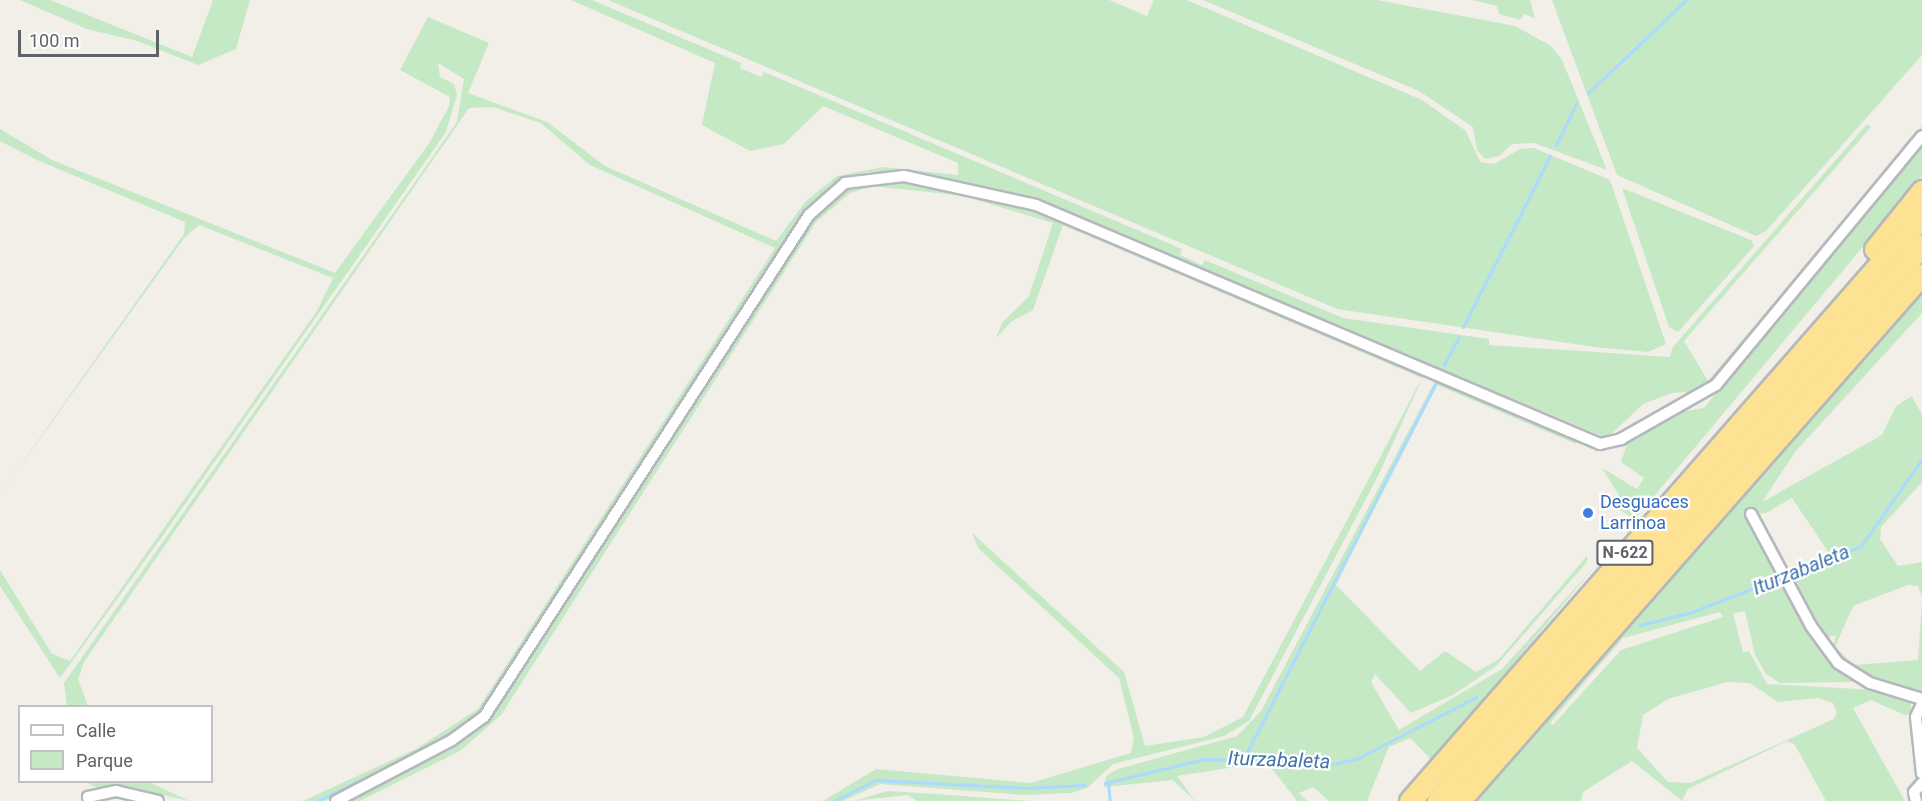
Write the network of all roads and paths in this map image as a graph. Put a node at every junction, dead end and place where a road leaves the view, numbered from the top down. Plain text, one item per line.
1 (1922, 136) edge
2 (1922, 191) edge
3 (1922, 216) edge
4 (1922, 245) edge
5 (1922, 273) edge
6 (1853, 296) junction
7 (1751, 514) dead end
8 (1922, 699) edge
9 (1922, 704) edge
10 (1922, 774) edge
11 (1922, 783) edge
12 (89, 801) edge
13 (158, 801) edge
14 (336, 801) edge
15 (1410, 801) edge
16 (1438, 801) edge
17 (1459, 801) edge
18 (1916, 801) edge

1 - 14 street
2 - 6 highway
3 - 6 highway, N-622
4 - 16 highway, N-622
5 - 17 highway
6 - 15 highway, N-622
7 - 8 street
9 - 10 street
11 - 18 street
12 - 13 street

